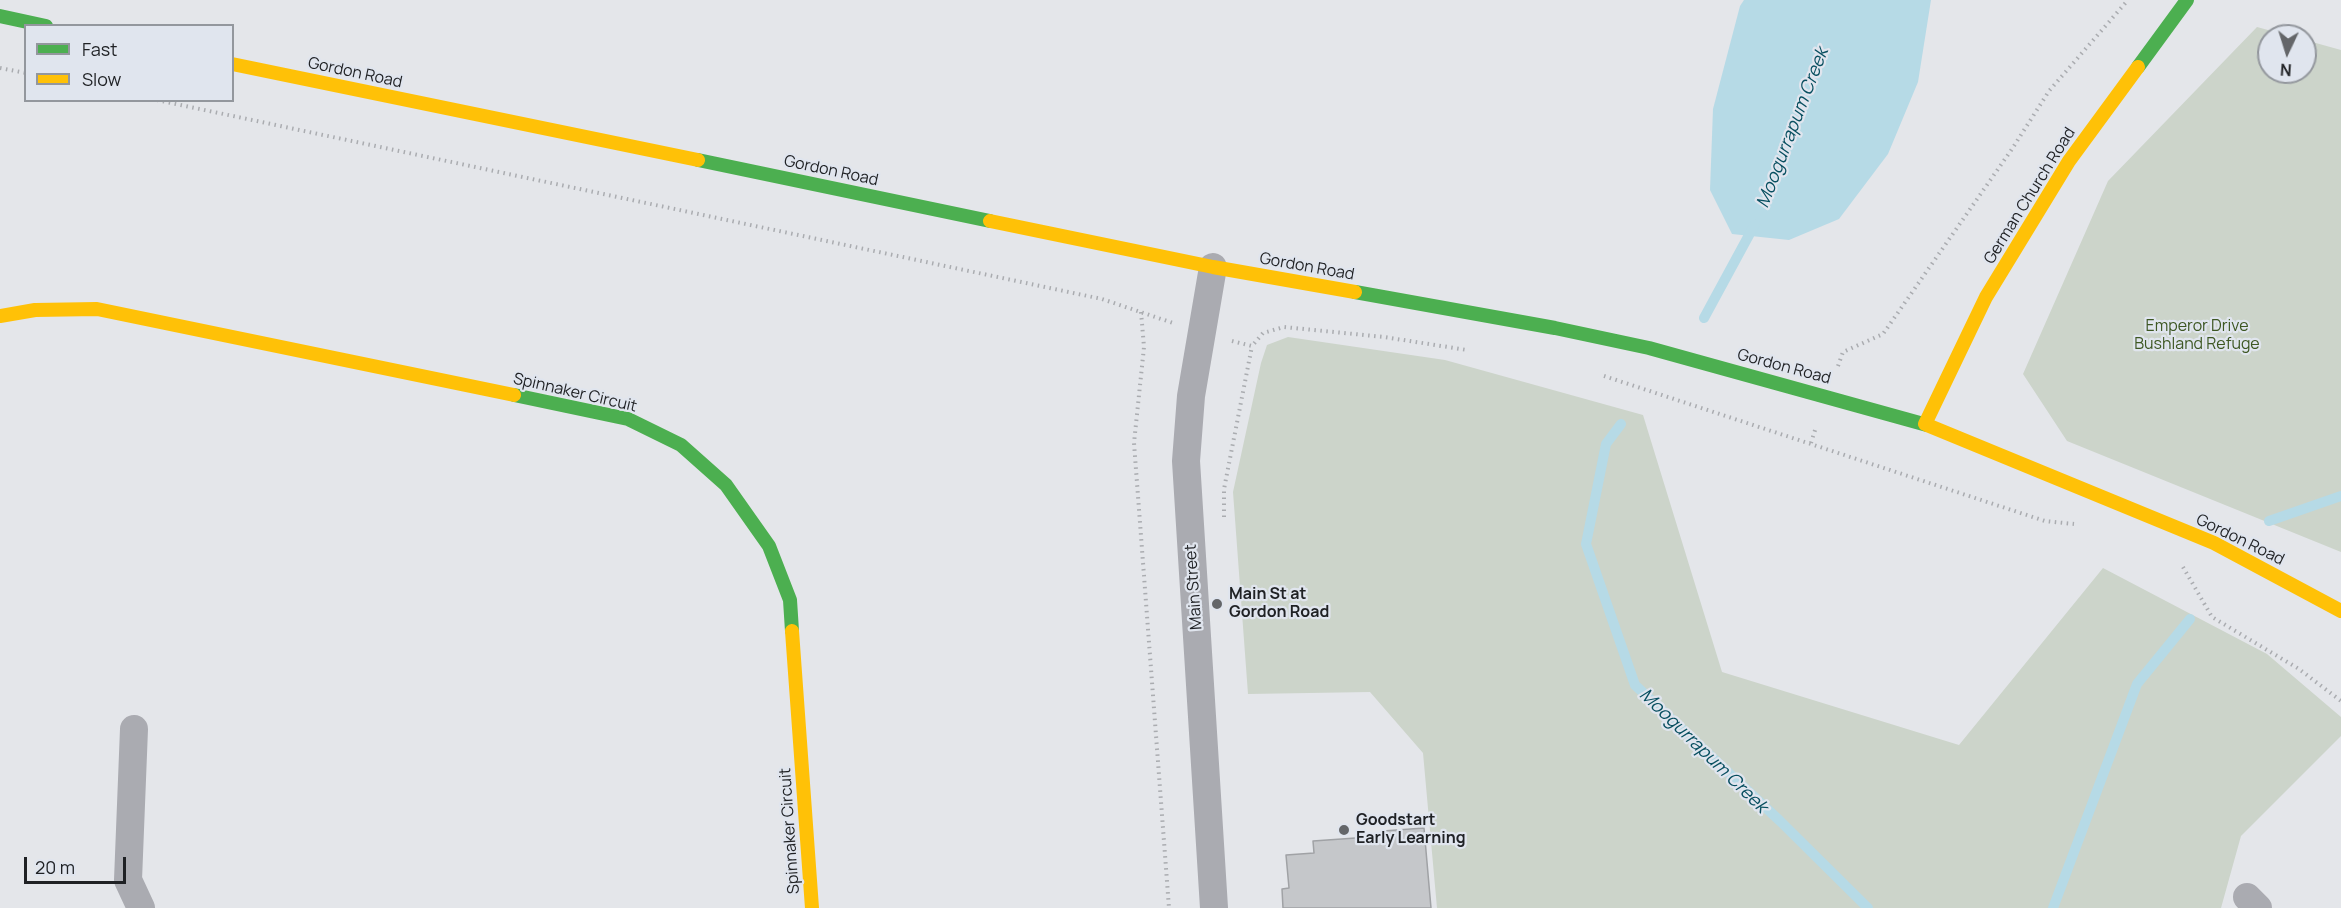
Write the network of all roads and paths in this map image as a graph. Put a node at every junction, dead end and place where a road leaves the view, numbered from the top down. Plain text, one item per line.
1 (2128, 0) edge
2 (2187, 0) edge
3 (0, 16) edge
4 (37, 24) edge
5 (234, 64) edge
6 (0, 68) edge
7 (24, 73) edge
8 (166, 102) edge
9 (1213, 267) junction
10 (1141, 312) junction
11 (0, 316) edge
12 (1200, 332) junction
13 (1252, 346) junction
14 (1477, 351) dead end
15 (1594, 373) dead end
16 (1828, 396) junction
17 (1924, 424) junction
18 (1811, 443) junction
19 (1224, 523) dead end
20 (2077, 525) dead end
21 (2182, 566) dead end
22 (2341, 611) edge
23 (2341, 701) edge
24 (134, 729) dead end
25 (141, 908) edge
26 (812, 908) edge
27 (1169, 908) edge
28 (1214, 908) edge

1 - 16 path
2 - 17 street, German Church Road
3 - 4 street
5 - 9 street, Gordon Road
6 - 7 path
8 - 10 path
9 - 12 street, Main Street
9 - 16 street, Gordon Road
10 - 12 path
10 - 27 path
11 - 26 street, Spinnaker Circuit
12 - 13 path
12 - 28 street, Main Street
13 - 14 path
13 - 19 path
15 - 18 path
16 - 17 street, Gordon Road
16 - 18 path
17 - 22 street, Gordon Road
18 - 20 path
21 - 23 path
24 - 25 street

